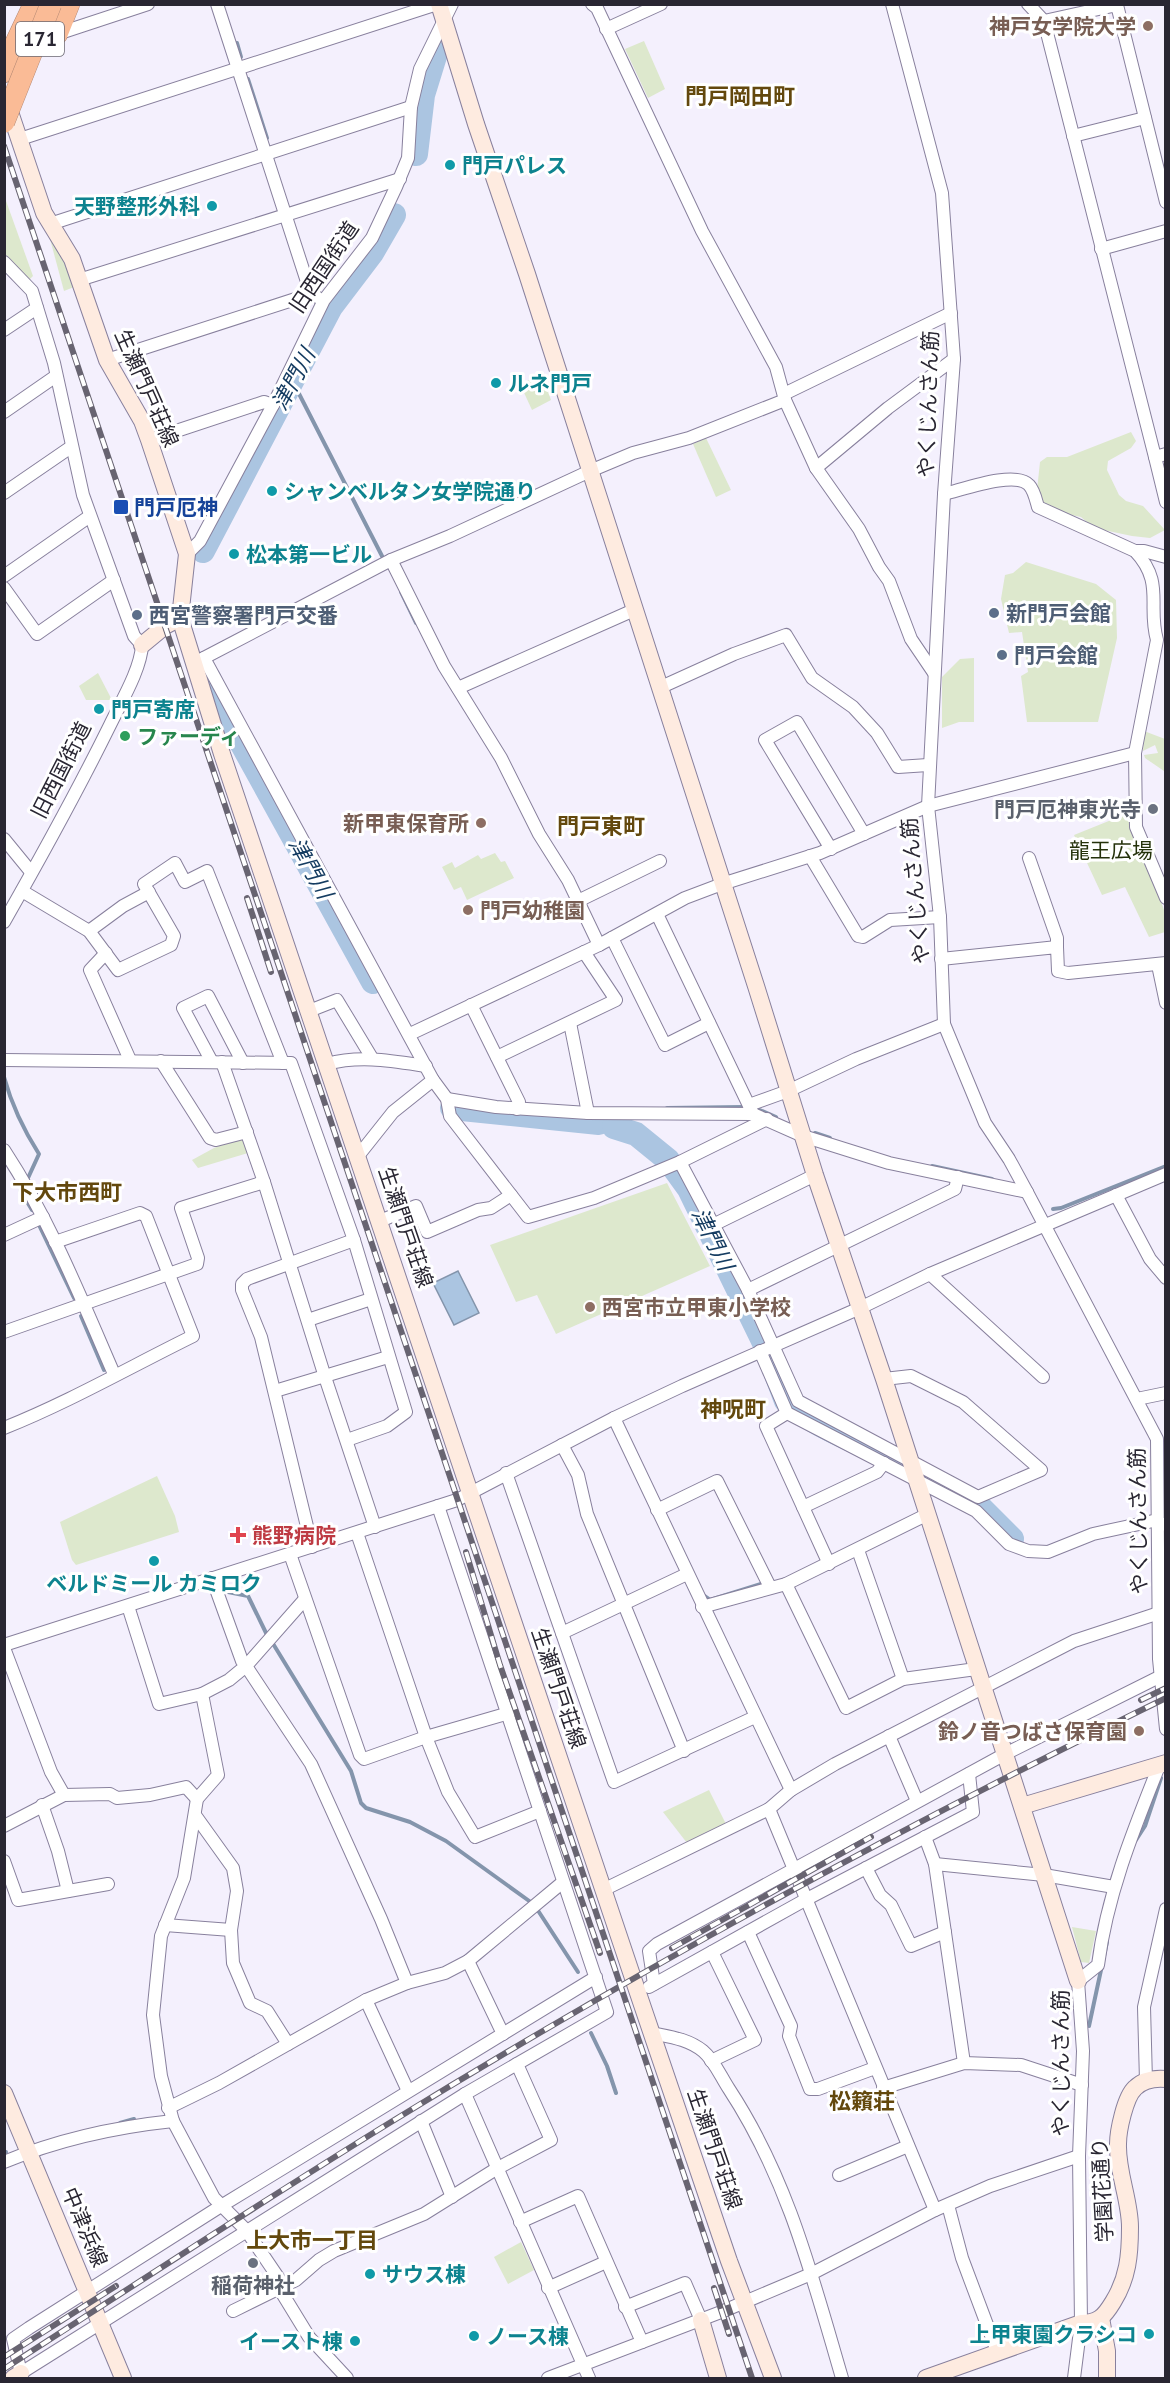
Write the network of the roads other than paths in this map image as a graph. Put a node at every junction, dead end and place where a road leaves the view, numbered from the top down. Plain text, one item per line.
1 (51, 4) edge
2 (69, 4) edge
3 (148, 4) edge
4 (217, 4) edge
5 (438, 4) edge
6 (452, 4) edge
7 (592, 4) edge
8 (661, 4) edge
9 (892, 4) edge
10 (1028, 4) edge
11 (31, 12) edge
12 (1044, 21) junction
13 (444, 23) junction
14 (606, 29) junction
15 (48, 36) junction
16 (4, 67) edge
17 (239, 68) junction
18 (4, 72) edge
19 (4, 97) edge
20 (411, 107) junction
21 (1145, 118) junction
22 (4, 122) edge
23 (1073, 135) junction
24 (20, 139) junction
25 (266, 154) junction
26 (400, 178) junction
27 (1166, 202) edge
28 (285, 214) junction
29 (50, 224) junction
30 (1166, 231) edge
31 (1101, 249) junction
32 (4, 262) edge
33 (79, 280) junction
34 (311, 294) junction
35 (324, 300) junction
36 (37, 308) junction
37 (951, 313) junction
38 (4, 330) edge
39 (954, 359) junction
40 (107, 360) junction
41 (56, 376) junction
42 (785, 397) junction
43 (273, 405) junction
44 (4, 412) edge
45 (149, 440) junction
46 (71, 447) junction
47 (1160, 456) edge
48 (816, 468) junction
49 (590, 471) junction
50 (4, 493) edge
51 (944, 494) junction
52 (1166, 502) edge
53 (90, 516) junction
54 (1135, 551) junction
55 (187, 554) junction
56 (1166, 557) edge
57 (391, 560) junction
58 (4, 576) edge
59 (114, 580) junction
60 (4, 588) edge
61 (634, 609) junction
62 (180, 618) junction
63 (1161, 642) edge
64 (142, 645) junction
65 (199, 661) junction
66 (934, 673) junction
67 (458, 688) junction
68 (659, 688) junction
69 (1135, 753) junction
70 (928, 765) junction
71 (928, 806) junction
72 (864, 834) junction
73 (4, 839) edge
74 (831, 849) junction
75 (810, 856) junction
76 (1029, 858) dead end
77 (660, 861) dead end
78 (31, 872) junction
79 (722, 884) junction
80 (22, 891) junction
81 (149, 892) junction
82 (1166, 898) edge
83 (578, 901) junction
84 (657, 914) junction
85 (940, 917) junction
86 (4, 922) edge
87 (89, 931) junction
88 (612, 938) junction
89 (599, 945) junction
90 (1057, 947) junction
91 (584, 952) junction
92 (106, 953) junction
93 (941, 959) junction
94 (1162, 964) edge
95 (1166, 1003) edge
96 (471, 1005) junction
97 (309, 1011) junction
98 (570, 1023) junction
99 (708, 1023) junction
100 (944, 1024) junction
101 (410, 1034) junction
102 (497, 1057) junction
103 (372, 1058) junction
104 (4, 1060) edge
105 (130, 1060) junction
106 (161, 1061) junction
107 (217, 1062) junction
108 (243, 1063) junction
109 (283, 1063) junction
110 (327, 1064) junction
111 (426, 1066) junction
112 (433, 1080) junction
113 (788, 1091) junction
114 (447, 1099) junction
115 (517, 1109) junction
116 (751, 1109) junction
117 (588, 1113) junction
118 (766, 1119) junction
119 (247, 1132) junction
120 (803, 1136) junction
121 (4, 1150) edge
122 (358, 1156) junction
123 (674, 1164) junction
124 (1166, 1174) edge
125 (815, 1176) junction
126 (958, 1177) junction
127 (264, 1182) junction
128 (1027, 1192) junction
129 (511, 1195) junction
130 (1116, 1195) junction
131 (43, 1217) junction
132 (380, 1221) junction
133 (1044, 1224) junction
134 (713, 1225) junction
135 (4, 1235) edge
136 (354, 1240) junction
137 (56, 1242) junction
138 (840, 1246) junction
139 (290, 1264) junction
140 (930, 1274) junction
141 (168, 1275) junction
142 (1166, 1278) edge
143 (748, 1290) junction
144 (371, 1299) junction
145 (84, 1306) junction
146 (860, 1308) junction
147 (308, 1320) junction
148 (4, 1332) edge
149 (766, 1349) junction
150 (388, 1357) junction
151 (114, 1374) junction
152 (325, 1377) junction
153 (1043, 1377) dead end
154 (884, 1379) junction
155 (276, 1392) junction
156 (1166, 1393) edge
157 (1137, 1399) junction
158 (787, 1413) junction
159 (614, 1419) junction
160 (4, 1428) edge
161 (347, 1440) junction
162 (562, 1444) junction
163 (909, 1459) junction
164 (884, 1463) junction
165 (506, 1473) junction
166 (915, 1480) junction
167 (471, 1493) junction
168 (438, 1506) junction
169 (803, 1507) junction
170 (657, 1510) junction
171 (926, 1515) junction
172 (1163, 1524) edge
173 (375, 1527) junction
174 (357, 1533) junction
175 (312, 1547) junction
176 (858, 1550) junction
177 (291, 1554) junction
178 (829, 1564) junction
179 (685, 1571) junction
180 (212, 1578) junction
181 (786, 1584) junction
182 (770, 1587) junction
183 (305, 1599) junction
184 (623, 1601) junction
185 (128, 1606) junction
186 (702, 1607) junction
187 (1159, 1613) junction
188 (560, 1630) junction
189 (4, 1646) edge
190 (246, 1666) junction
191 (976, 1668) junction
192 (1161, 1676) junction
193 (903, 1679) junction
194 (983, 1689) junction
195 (202, 1694) junction
196 (509, 1713) junction
197 (755, 1717) junction
198 (1166, 1730) edge
199 (889, 1736) junction
200 (426, 1737) junction
201 (684, 1751) junction
202 (1005, 1754) junction
203 (1162, 1764) edge
204 (969, 1774) junction
205 (791, 1790) junction
206 (64, 1795) junction
207 (197, 1799) junction
208 (918, 1801) junction
209 (42, 1805) junction
210 (1022, 1806) junction
211 (769, 1809) junction
212 (540, 1811) junction
213 (195, 1815) junction
214 (4, 1826) edge
215 (925, 1837) junction
216 (4, 1861) edge
217 (935, 1864) junction
218 (866, 1868) junction
219 (793, 1869) junction
220 (1044, 1875) junction
221 (563, 1882) junction
222 (108, 1884) dead end
223 (1114, 1887) junction
224 (603, 1890) junction
225 (68, 1891) junction
226 (805, 1900) junction
227 (1166, 1909) edge
228 (165, 1925) junction
229 (231, 1930) junction
230 (748, 1932) junction
231 (945, 1932) junction
232 (712, 1952) junction
233 (468, 1961) junction
234 (596, 1977) junction
235 (1078, 1981) junction
236 (407, 1983) junction
237 (654, 1984) junction
238 (638, 1993) junction
239 (366, 2000) junction
240 (652, 2033) junction
241 (503, 2034) junction
242 (288, 2044) junction
243 (711, 2061) junction
244 (964, 2063) junction
245 (517, 2064) junction
246 (875, 2068) junction
247 (1166, 2079) edge
248 (1146, 2081) junction
249 (1082, 2085) junction
250 (883, 2088) junction
251 (408, 2091) junction
252 (4, 2093) edge
253 (465, 2094) junction
254 (168, 2108) junction
255 (173, 2121) junction
256 (421, 2121) junction
257 (908, 2146) junction
258 (29, 2152) junction
259 (1079, 2156) junction
260 (4, 2162) edge
261 (496, 2169) junction
262 (839, 2175) dead end
263 (452, 2197) junction
264 (948, 2205) junction
265 (221, 2206) junction
266 (935, 2210) junction
267 (520, 2222) junction
268 (246, 2230) junction
269 (606, 2262) junction
270 (811, 2274) junction
271 (281, 2287) junction
272 (549, 2288) junction
273 (88, 2291) junction
274 (745, 2302) junction
275 (625, 2307) junction
276 (233, 2311) dead end
277 (1101, 2319) junction
278 (701, 2320) junction
279 (101, 2321) junction
280 (1081, 2323) junction
281 (642, 2342) junction
282 (998, 2354) junction
283 (582, 2365) junction
284 (17, 2376) edge
285 (123, 2379) edge
286 (347, 2379) edge
287 (548, 2379) edge
288 (589, 2379) edge
289 (718, 2379) edge
290 (773, 2379) edge
291 (842, 2379) edge
292 (926, 2379) edge
293 (1074, 2379) edge
294 (1107, 2379) edge

1 - 22 highway, 171, bridge
2 - 15 highway, 171
3 - 15 street
4 - 17 street
5 - 13 street
5 - 17 street
6 - 13 street, 旧西国街道
7 - 14 street
8 - 14 street
9 - 37 street, やくじんさん筋
10 - 12 street
11 - 15 highway, 171
11 - 16 highway, 171
12 - 21 street
12 - 23 street
13 - 20 street, 旧西国街道
13 - 49 street
14 - 42 street
15 - 18 highway, 171
17 - 24 street
17 - 25 street
19 - 24 street, 生瀬門戸荘線
20 - 25 street
20 - 26 street, 旧西国街道
21 - 23 street
21 - 27 street
23 - 31 street
24 - 29 street, 生瀬門戸荘線
25 - 28 street
25 - 29 street
26 - 28 street
26 - 35 street, 旧西国街道
28 - 33 street
28 - 34 street
29 - 33 street, 生瀬門戸荘線
30 - 31 street
31 - 47 street
32 - 36 street
33 - 40 street, 生瀬門戸荘線
34 - 35 street
34 - 40 street
35 - 43 street, 旧西国街道
36 - 38 street
36 - 41 street
37 - 39 street, やくじんさん筋
37 - 42 street
39 - 48 street
39 - 51 street, やくじんさん筋
40 - 45 street, 生瀬門戸荘線
41 - 44 street
41 - 46 street
42 - 48 street
42 - 49 street
43 - 45 street
43 - 55 street, 旧西国街道
45 - 55 street, 生瀬門戸荘線
46 - 50 street
46 - 53 street
47 - 52 street
48 - 66 street
49 - 57 street
49 - 61 street
51 - 54 street
51 - 66 street, やくじんさん筋
53 - 58 street
53 - 59 street
54 - 56 street
54 - 63 street
55 - 62 street, 生瀬門戸荘線
57 - 65 street
57 - 67 street
59 - 60 street
59 - 64 street
61 - 67 street
61 - 68 street
62 - 64 street
62 - 65 street, 生瀬門戸荘線
63 - 69 street
64 - 78 street, 旧西国街道
65 - 97 street, 生瀬門戸荘線
65 - 101 street
66 - 70 street, やくじんさん筋
67 - 83 street
68 - 70 street
68 - 79 street
69 - 71 street
69 - 82 street
70 - 71 street, やくじんさん筋
71 - 72 street
71 - 85 street, やくじんさん筋
72 - 74 street
72 - 74 street
73 - 78 street
74 - 75 street
75 - 79 street
75 - 85 street
76 - 90 street
77 - 83 street
78 - 80 street, 旧西国街道
79 - 84 street
79 - 113 street
80 - 86 street, 旧西国街道
80 - 87 street
81 - 87 street
81 - 92 street
81 - 109 street
83 - 89 street
84 - 88 street
84 - 99 street
85 - 93 street, やくじんさん筋
87 - 92 street
88 - 89 street
88 - 99 street
89 - 91 street
90 - 93 street
90 - 94 street
91 - 96 street
91 - 98 street
92 - 105 street
93 - 100 street, やくじんさん筋
94 - 95 street
96 - 101 street
96 - 102 street
97 - 103 street
97 - 110 street, 生瀬門戸荘線
98 - 102 street
98 - 117 street
99 - 116 street
100 - 113 street
100 - 128 street, やくじんさん筋
101 - 111 street
102 - 115 street
103 - 110 street
103 - 111 street
104 - 105 street
105 - 106 street
106 - 107 street
106 - 119 street
107 - 108 street
107 - 108 street
107 - 119 street
108 - 109 street
109 - 136 street
110 - 122 street, 生瀬門戸荘線
111 - 112 street
112 - 114 street
112 - 122 street
113 - 116 street
113 - 120 street
114 - 115 street
114 - 129 street
115 - 117 street
116 - 117 street
116 - 118 street
118 - 120 street
118 - 123 street
119 - 127 street
120 - 125 street
120 - 126 street
121 - 131 street
122 - 132 street, 生瀬門戸荘線
123 - 129 street
123 - 134 street
124 - 130 street
125 - 134 street
125 - 138 street
126 - 128 street
126 - 138 street
127 - 139 street
127 - 141 street
128 - 133 street, やくじんさん筋
129 - 132 street
130 - 133 street
130 - 142 street
131 - 135 street
131 - 137 street
132 - 167 street, 生瀬門戸荘線
133 - 140 street
133 - 157 street, やくじんさん筋
134 - 143 street
136 - 139 street
136 - 144 street
137 - 141 street
137 - 145 street
138 - 143 street
138 - 146 street
139 - 147 street
139 - 155 street
140 - 146 street
140 - 153 street
141 - 145 street
141 - 151 street
143 - 149 street
144 - 147 street
144 - 150 street
145 - 148 street
145 - 151 street
146 - 149 street
146 - 154 street
147 - 152 street
149 - 158 street
149 - 159 street
149 - 163 street
150 - 152 street
150 - 161 street
151 - 160 street
152 - 155 street
152 - 161 street
154 - 163 street
154 - 163 street
155 - 175 street
156 - 157 street
157 - 172 street, やくじんさん筋
158 - 164 street
158 - 169 street
159 - 162 street
159 - 170 street
161 - 173 street
162 - 165 street
162 - 184 street
163 - 166 street
164 - 166 street
164 - 169 street
165 - 167 street
165 - 188 street
166 - 171 street
166 - 172 street
167 - 168 street
167 - 224 street, 生瀬門戸荘線
168 - 173 street
168 - 196 street
169 - 178 street
170 - 179 street
170 - 182 street
171 - 176 street
171 - 191 street
172 - 187 street, やくじんさん筋
173 - 174 street
174 - 175 street
174 - 200 street
175 - 177 street
176 - 178 street
176 - 193 street
177 - 180 street
177 - 183 street
178 - 181 street
179 - 184 street
179 - 186 street
180 - 185 street
180 - 190 street
181 - 182 street
181 - 193 street
182 - 186 street
183 - 190 street
183 - 200 street
184 - 188 street
184 - 201 street
185 - 189 street
185 - 195 street
186 - 197 street
187 - 192 street, やくじんさん筋
187 - 194 street
188 - 201 street
189 - 206 street
190 - 195 street
190 - 236 street
191 - 193 street
191 - 194 street
192 - 198 street, やくじんさん筋
192 - 202 street
194 - 199 street
194 - 202 street
195 - 207 street
196 - 200 street
196 - 212 street
197 - 201 street
197 - 205 street
199 - 205 street
199 - 208 street
200 - 212 street
202 - 204 street
202 - 210 street
203 - 210 street
203 - 223 street, やくじんさん筋
204 - 208 street
204 - 215 street
205 - 211 street
206 - 207 street
206 - 209 street
207 - 213 street
208 - 219 street
209 - 214 street
209 - 225 street
210 - 220 street
211 - 219 street
211 - 224 street
212 - 221 street
213 - 228 street
213 - 229 street
215 - 217 street
215 - 218 street
216 - 225 street
217 - 220 street
217 - 231 street
218 - 226 street
218 - 231 street
219 - 226 street
219 - 237 street
220 - 223 street
220 - 235 street
221 - 233 street
221 - 234 street
222 - 225 street
223 - 235 street, やくじんさん筋
224 - 238 street, 生瀬門戸荘線
226 - 230 street
226 - 246 street
227 - 248 street
228 - 229 street
228 - 254 street
229 - 242 street
230 - 232 street
230 - 246 street
231 - 244 street
232 - 237 street
232 - 243 street
233 - 236 street
233 - 241 street
234 - 241 street
234 - 245 street
235 - 249 street, やくじんさん筋
236 - 239 street
237 - 238 street
238 - 240 street, 生瀬門戸荘線
239 - 242 street
239 - 251 street
240 - 243 street
240 - 274 street, 生瀬門戸荘線
241 - 251 street
242 - 254 street
243 - 270 street
244 - 249 street
244 - 250 street
245 - 253 street
245 - 261 street
246 - 250 street
247 - 248 street
248 - 277 street, 学園花通り
249 - 259 street, やくじんさん筋
250 - 257 street
251 - 265 street
252 - 258 street, 中津浜線
253 - 256 street
253 - 261 street
254 - 255 street
255 - 258 street
255 - 265 street
256 - 263 street
256 - 268 street
257 - 262 street
257 - 266 street
258 - 260 street
258 - 273 street, 中津浜線
259 - 264 street
259 - 280 street, やくじんさん筋
261 - 263 street
261 - 267 street
263 - 271 street
264 - 266 street
264 - 282 street
265 - 268 street
265 - 273 street
266 - 270 street
267 - 269 street
267 - 272 street
268 - 271 street
268 - 279 street
269 - 272 street
269 - 275 street
270 - 274 street
270 - 291 street
271 - 276 street
271 - 286 street
272 - 283 street
273 - 279 street, 中津浜線
273 - 284 street
274 - 278 street
274 - 290 street, 生瀬門戸荘線
275 - 278 street
275 - 281 street
277 - 280 street
277 - 294 street
278 - 281 street
278 - 289 street
279 - 284 street
279 - 285 street, 中津浜線
280 - 282 street
280 - 293 street, やくじんさん筋
281 - 283 street
282 - 292 street
283 - 287 street
283 - 288 street

